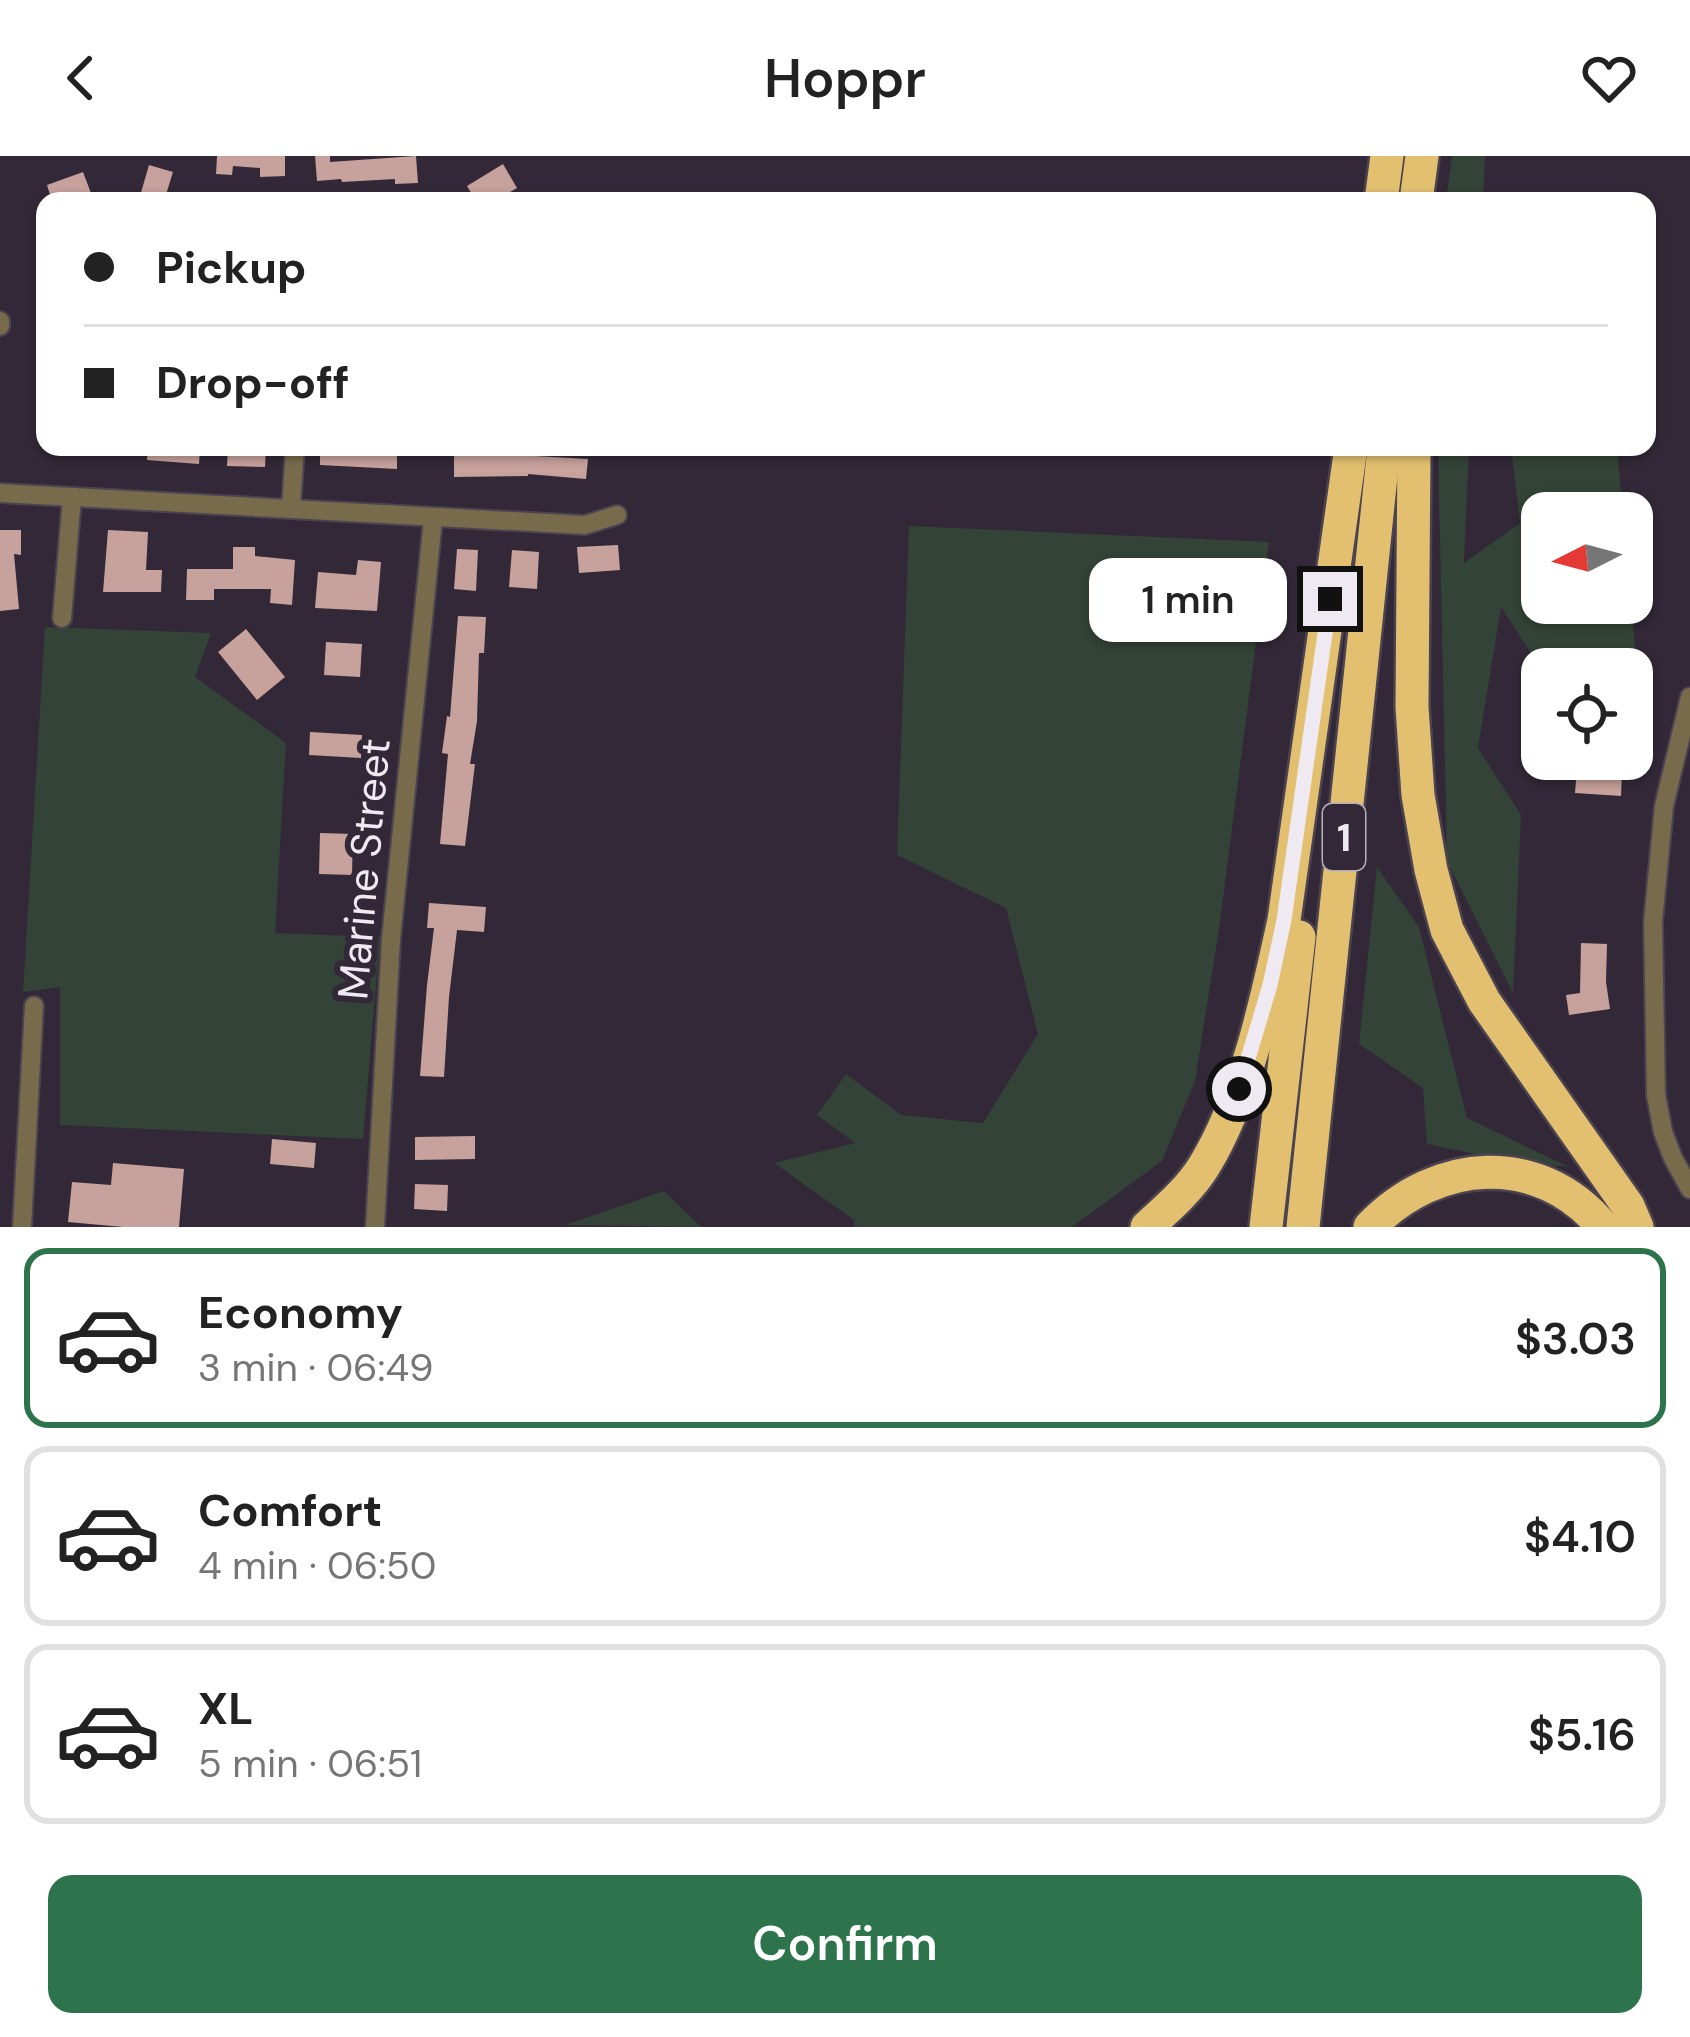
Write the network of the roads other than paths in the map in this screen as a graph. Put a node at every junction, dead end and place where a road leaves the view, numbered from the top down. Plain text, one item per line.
1 (1388, 156) edge
2 (1422, 156) edge
3 (1383, 192) edge
4 (1420, 192) edge
5 (294, 456) edge
6 (1352, 456) edge
7 (1352, 456) edge
8 (1383, 456) edge
9 (1414, 456) edge
10 (0, 493) edge
11 (72, 497) junction
12 (291, 508) junction
13 (617, 515) dead end
14 (433, 519) junction
15 (62, 618) dead end
16 (1690, 698) edge
17 (34, 1006) dead end
18 (1690, 1189) edge
19 (22, 1227) edge
20 (375, 1227) edge
21 (1147, 1227) edge
22 (1265, 1227) edge
23 (1303, 1227) edge
24 (1370, 1227) edge
25 (1603, 1227) edge
26 (1637, 1227) edge

1 - 3 highway
2 - 4 highway
5 - 12 street
6 - 21 highway
7 - 22 highway, 1
8 - 23 highway, 1
9 - 26 highway
10 - 11 street
11 - 12 street
11 - 15 street
12 - 14 street
13 - 14 street
14 - 20 street, Marine Street
16 - 18 street
17 - 19 street
24 - 25 highway

